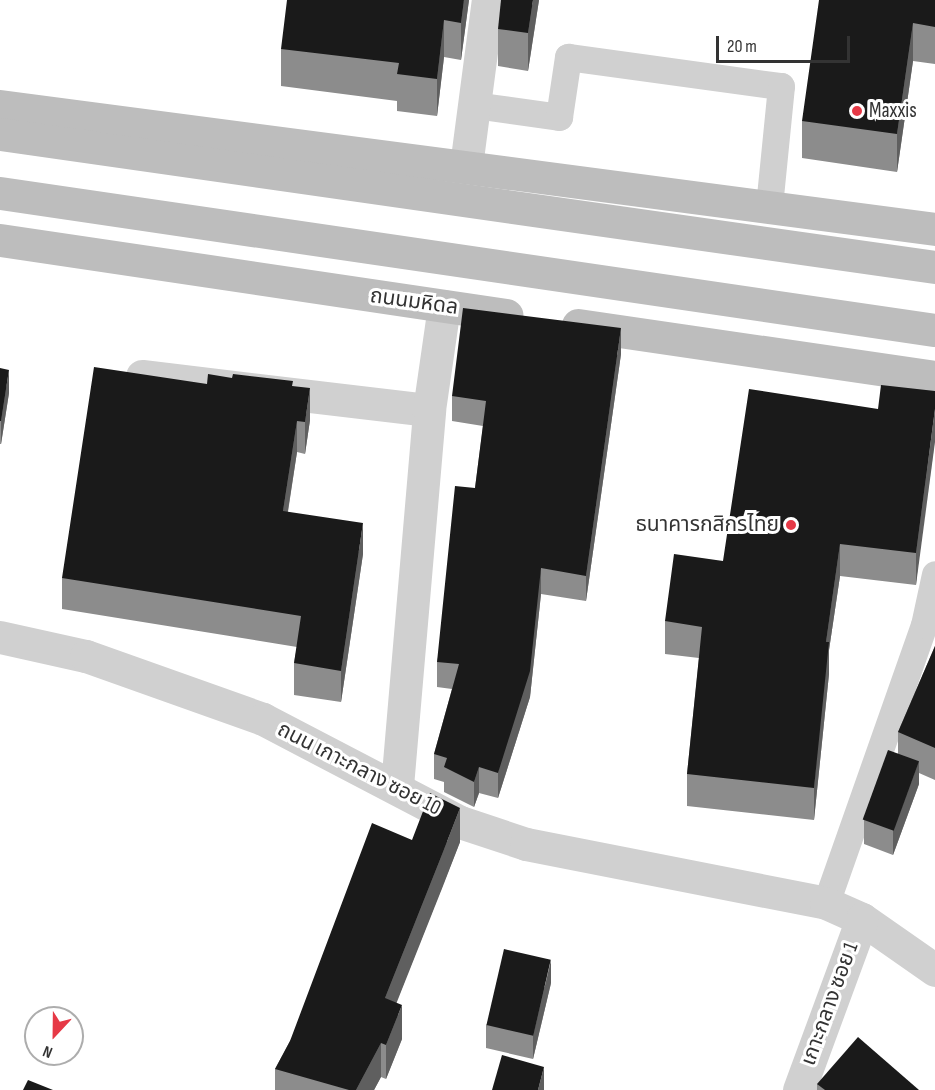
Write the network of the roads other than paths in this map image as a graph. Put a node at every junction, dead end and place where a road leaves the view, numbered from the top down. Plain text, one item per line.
1 (488, 0) edge
2 (474, 105) junction
3 (0, 106) edge
4 (0, 134) edge
5 (466, 166) junction
6 (0, 193) edge
7 (769, 207) junction
8 (935, 229) edge
9 (0, 240) edge
10 (935, 267) edge
11 (444, 306) junction
12 (935, 330) edge
13 (124, 374) edge
14 (935, 377) edge
15 (429, 410) junction
16 (935, 574) edge
17 (0, 637) edge
18 (397, 786) junction
19 (826, 903) junction
20 (862, 919) junction
21 (935, 970) edge
22 (799, 1090) edge

1 - 2 street
2 - 5 street
2 - 7 lane
3 - 5 main road
4 - 10 main road
5 - 7 main road
6 - 12 main road
7 - 8 main road
9 - 11 main road, ถนนมหิดล
11 - 14 main road, ถนนมหิดล
11 - 15 street
13 - 15 street
15 - 18 street
16 - 19 lane
17 - 18 street, ถนน เกาะกลาง ซอย 10
18 - 19 street, ถนน เกาะกลาง ซอย 10
19 - 20 street, ถนน เกาะกลาง ซอย 10
20 - 21 street, ถนน เกาะกลาง ซอย 10
20 - 22 street, เกาะกลาง ซอย 1

